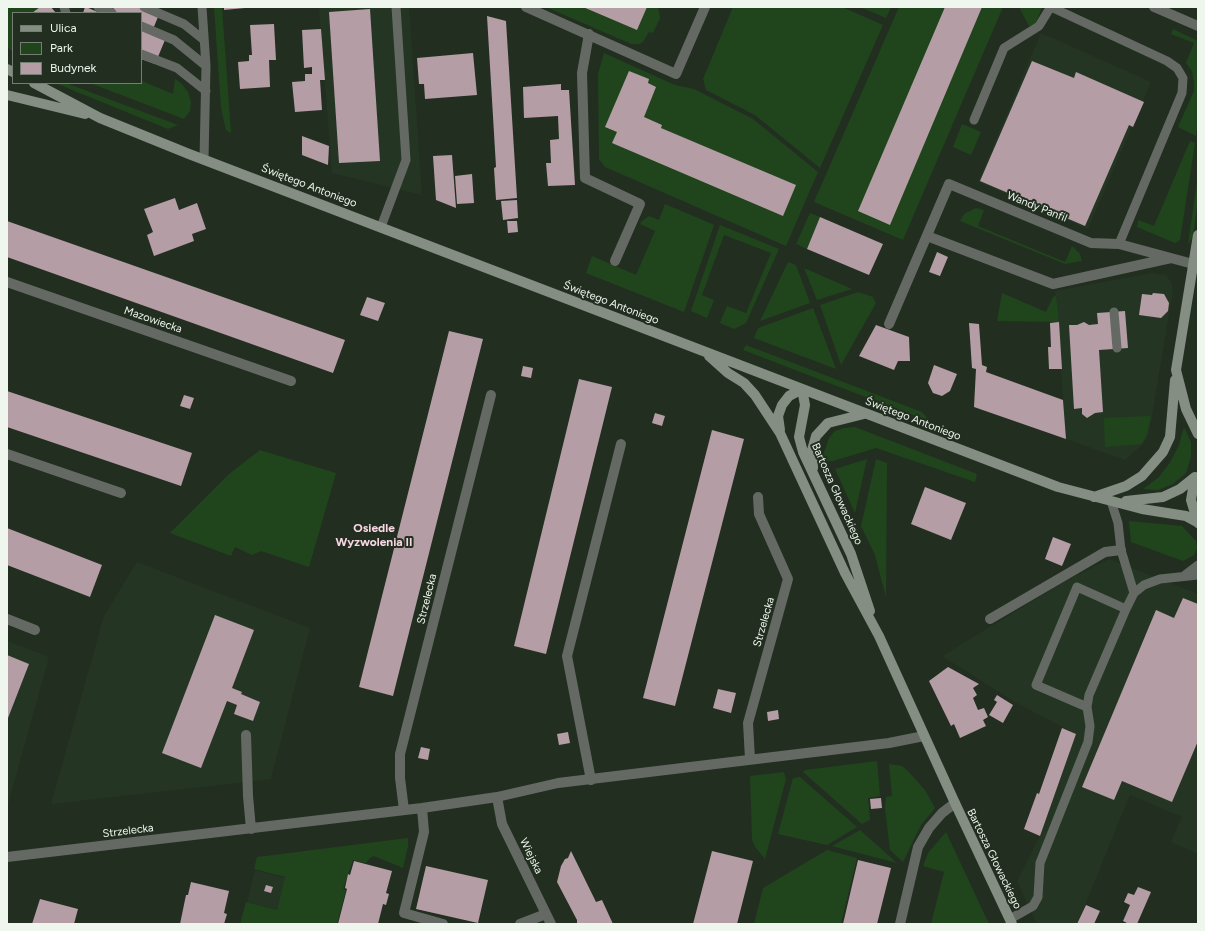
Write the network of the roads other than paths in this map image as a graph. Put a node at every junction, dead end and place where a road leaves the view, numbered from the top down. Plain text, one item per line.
1 (98, 7) edge
2 (144, 7) edge
3 (202, 7) edge
4 (396, 7) edge
5 (526, 7) edge
6 (705, 7) edge
7 (1051, 7) edge
8 (1154, 7) edge
9 (110, 12) edge
10 (142, 26) edge
11 (1198, 26) edge
12 (589, 34) junction
13 (204, 40) junction
14 (142, 54) edge
15 (206, 66) junction
16 (36, 84) edge
17 (206, 91) junction
18 (7, 95) edge
19 (100, 118) junction
20 (974, 120) dead end
21 (204, 159) junction
22 (381, 227) junction
23 (1198, 235) edge
24 (927, 236) junction
25 (1198, 238) edge
26 (1119, 244) junction
27 (1172, 258) junction
28 (615, 261) dead end
29 (1196, 264) edge
30 (7, 282) edge
31 (1114, 312) dead end
32 (889, 324) dead end
33 (1117, 348) dead end
34 (704, 352) junction
35 (1176, 370) junction
36 (291, 381) dead end
37 (802, 389) junction
38 (491, 395) dead end
39 (864, 414) junction
40 (780, 433) junction
41 (1198, 434) edge
42 (621, 444) dead end
43 (7, 454) edge
44 (814, 474) junction
45 (1196, 474) edge
46 (121, 493) dead end
47 (758, 497) dead end
48 (1094, 497) junction
49 (1114, 501) junction
50 (1197, 522) edge
51 (1121, 550) junction
52 (1198, 565) edge
53 (1185, 575) junction
54 (1198, 575) edge
55 (1134, 593) junction
56 (1126, 609) junction
57 (7, 619) edge
58 (990, 619) dead end
59 (36, 630) dead end
60 (879, 636) junction
61 (1087, 707) junction
62 (246, 735) dead end
63 (924, 736) junction
64 (750, 759) junction
65 (591, 780) junction
66 (497, 797) junction
67 (955, 804) junction
68 (422, 808) junction
69 (404, 810) junction
70 (251, 829) junction
71 (7, 857) edge
72 (546, 914) junction
73 (1011, 921) edge
74 (442, 924) edge
75 (520, 924) edge
76 (551, 924) edge
77 (900, 924) edge

1 - 9 lane
2 - 13 lane
3 - 13 lane
4 - 22 lane
5 - 12 street
6 - 12 street
7 - 20 lane
7 - 26 lane
8 - 11 street
10 - 15 lane
12 - 28 street
13 - 15 lane
14 - 17 lane
15 - 17 lane
16 - 19 street, Świętego Antoniego
17 - 21 lane
18 - 19 street, Świętego Antoniego
19 - 21 street, Świętego Antoniego
21 - 22 street, Świętego Antoniego
22 - 34 street, Świętego Antoniego
23 - 25 street
24 - 26 street, Wandy Panfil
24 - 27 street, Wandy Panfil
24 - 32 street, Wandy Panfil
25 - 29 street
26 - 27 street, Wandy Panfil
27 - 29 street, Wandy Panfil
29 - 35 street
30 - 36 street, Mazowiecka
31 - 33 lane
34 - 37 street, Świętego Antoniego
34 - 40 street, Bartosza Głowackiego
35 - 41 street
35 - 48 street
37 - 39 street, Świętego Antoniego
37 - 40 street, Bartosza Głowackiego
37 - 44 street, Bartosza Głowackiego
38 - 69 street, Strzelecka
39 - 44 street
39 - 48 street, Świętego Antoniego
40 - 60 street, Bartosza Głowackiego
42 - 65 street
43 - 46 street
44 - 60 street, Bartosza Głowackiego
45 - 49 street, Świętego Antoniego
45 - 50 street
47 - 64 street, Strzelecka
48 - 49 street, Świętego Antoniego
49 - 50 street, Świętego Antoniego
49 - 51 lane
51 - 55 lane
51 - 58 street
52 - 53 lane
53 - 54 lane
53 - 55 lane
55 - 56 lane
56 - 61 lane
56 - 61 lane
57 - 59 street
60 - 63 street, Bartosza Głowackiego
61 - 73 lane
62 - 70 street
63 - 64 street, Strzelecka
63 - 67 street, Bartosza Głowackiego
64 - 65 street, Strzelecka
65 - 66 street, Strzelecka
66 - 68 street, Strzelecka
66 - 72 street, Wiejska
67 - 73 street, Bartosza Głowackiego
67 - 77 street, Bartosza Głowackiego
68 - 69 street, Strzelecka
68 - 74 street
69 - 70 street, Strzelecka
70 - 71 street, Strzelecka
72 - 75 street
72 - 76 street, Wiejska

